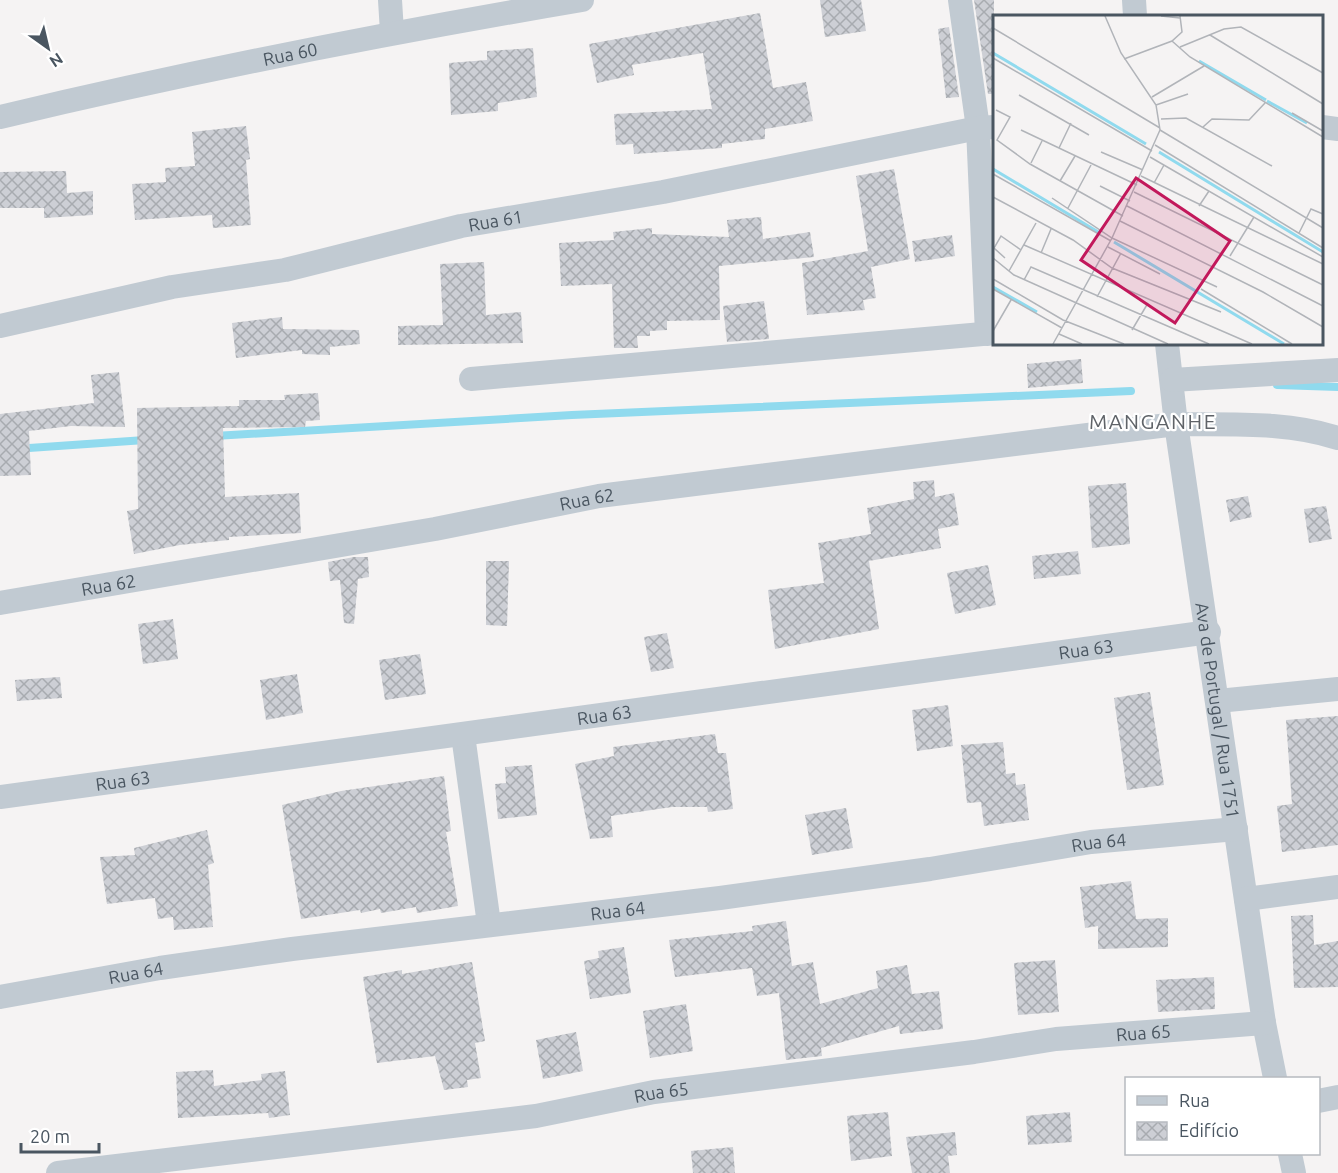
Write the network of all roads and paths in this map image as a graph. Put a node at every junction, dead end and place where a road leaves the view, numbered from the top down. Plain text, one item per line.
1 (390, 0) edge
2 (582, 0) edge
3 (960, 0) edge
4 (1134, 0) edge
5 (1135, 15) edge
6 (392, 32) junction
7 (0, 117) edge
8 (1323, 127) edge
9 (986, 128) edge
10 (1338, 129) edge
11 (0, 326) edge
12 (991, 334) edge
13 (1167, 345) edge
14 (1338, 370) edge
15 (471, 379) dead end
16 (1172, 380) junction
17 (1176, 424) junction
18 (1338, 438) edge
19 (0, 603) edge
20 (1209, 632) junction
21 (1338, 689) edge
22 (1218, 701) junction
23 (463, 735) junction
24 (0, 796) edge
25 (1236, 829) junction
26 (1338, 886) edge
27 (1246, 899) junction
28 (489, 924) junction
29 (0, 997) edge
30 (1264, 1023) junction
31 (1275, 1077) edge
32 (1338, 1097) edge
33 (1320, 1101) edge
34 (1290, 1155) edge
35 (58, 1173) edge
36 (1294, 1173) edge

1 - 6 street
2 - 6 street, Rua 60
3 - 9 street
4 - 5 street
6 - 7 street, Rua 60
8 - 10 street
9 - 11 street, Rua 61
9 - 12 street
12 - 15 street
13 - 16 street, Ava de Portugal / Rua 1751
14 - 16 street
16 - 17 street, Ava de Portugal / Rua 1751
17 - 18 street, Rua 62
17 - 19 street, Rua 62
17 - 20 street, Ava de Portugal / Rua 1751
20 - 22 street, Ava de Portugal / Rua 1751
20 - 23 street, Rua 63
21 - 22 street
22 - 25 street, Ava de Portugal / Rua 1751
23 - 24 street, Rua 63
23 - 28 street
25 - 27 street, Ava de Portugal / Rua 1751
25 - 28 street, Rua 64
26 - 27 street
27 - 30 street, Ava de Portugal / Rua 1751
28 - 29 street, Rua 64
30 - 31 street, Ava de Portugal / Rua 1751
30 - 35 street, Rua 65
32 - 33 street
34 - 36 street

